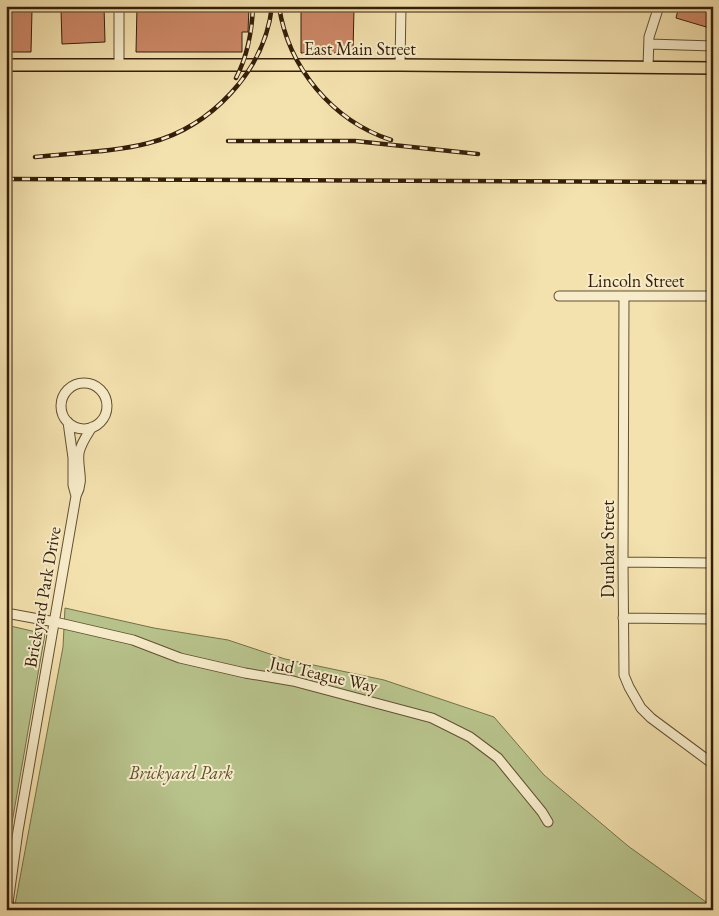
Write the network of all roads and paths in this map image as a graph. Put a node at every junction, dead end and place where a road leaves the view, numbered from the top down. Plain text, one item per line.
1 (119, 6) edge
2 (401, 6) edge
3 (659, 6) edge
4 (649, 44) junction
5 (713, 46) edge
6 (6, 65) edge
7 (119, 65) junction
8 (400, 65) junction
9 (648, 67) junction
10 (713, 68) edge
11 (559, 296) dead end
12 (624, 296) junction
13 (713, 296) edge
14 (68, 422) junction
15 (92, 427) junction
16 (76, 496) junction
17 (623, 562) junction
18 (713, 563) edge
19 (6, 613) edge
20 (623, 618) junction
21 (713, 619) edge
22 (55, 622) junction
23 (713, 764) edge
24 (548, 822) dead end
25 (7, 907) edge

1 - 7 street
2 - 8 street
3 - 4 street
4 - 5 street
4 - 9 street
6 - 7 main road, East Main Street
7 - 8 main road, East Main Street
8 - 9 main road, East Main Street
9 - 10 main road, East Main Street
11 - 12 street, Lincoln Street
12 - 13 street, Lincoln Street
12 - 17 street, Dunbar Street
14 - 15 street
14 - 15 street
14 - 16 street, Brickyard Park Drive
15 - 16 street, Brickyard Park Drive
16 - 22 street, Brickyard Park Drive
17 - 18 street
17 - 20 street, Dunbar Street
19 - 22 street, Jud Teague Way
20 - 21 street
20 - 23 street, Dunbar Street
22 - 24 street, Jud Teague Way
22 - 25 street, Brickyard Park Drive

